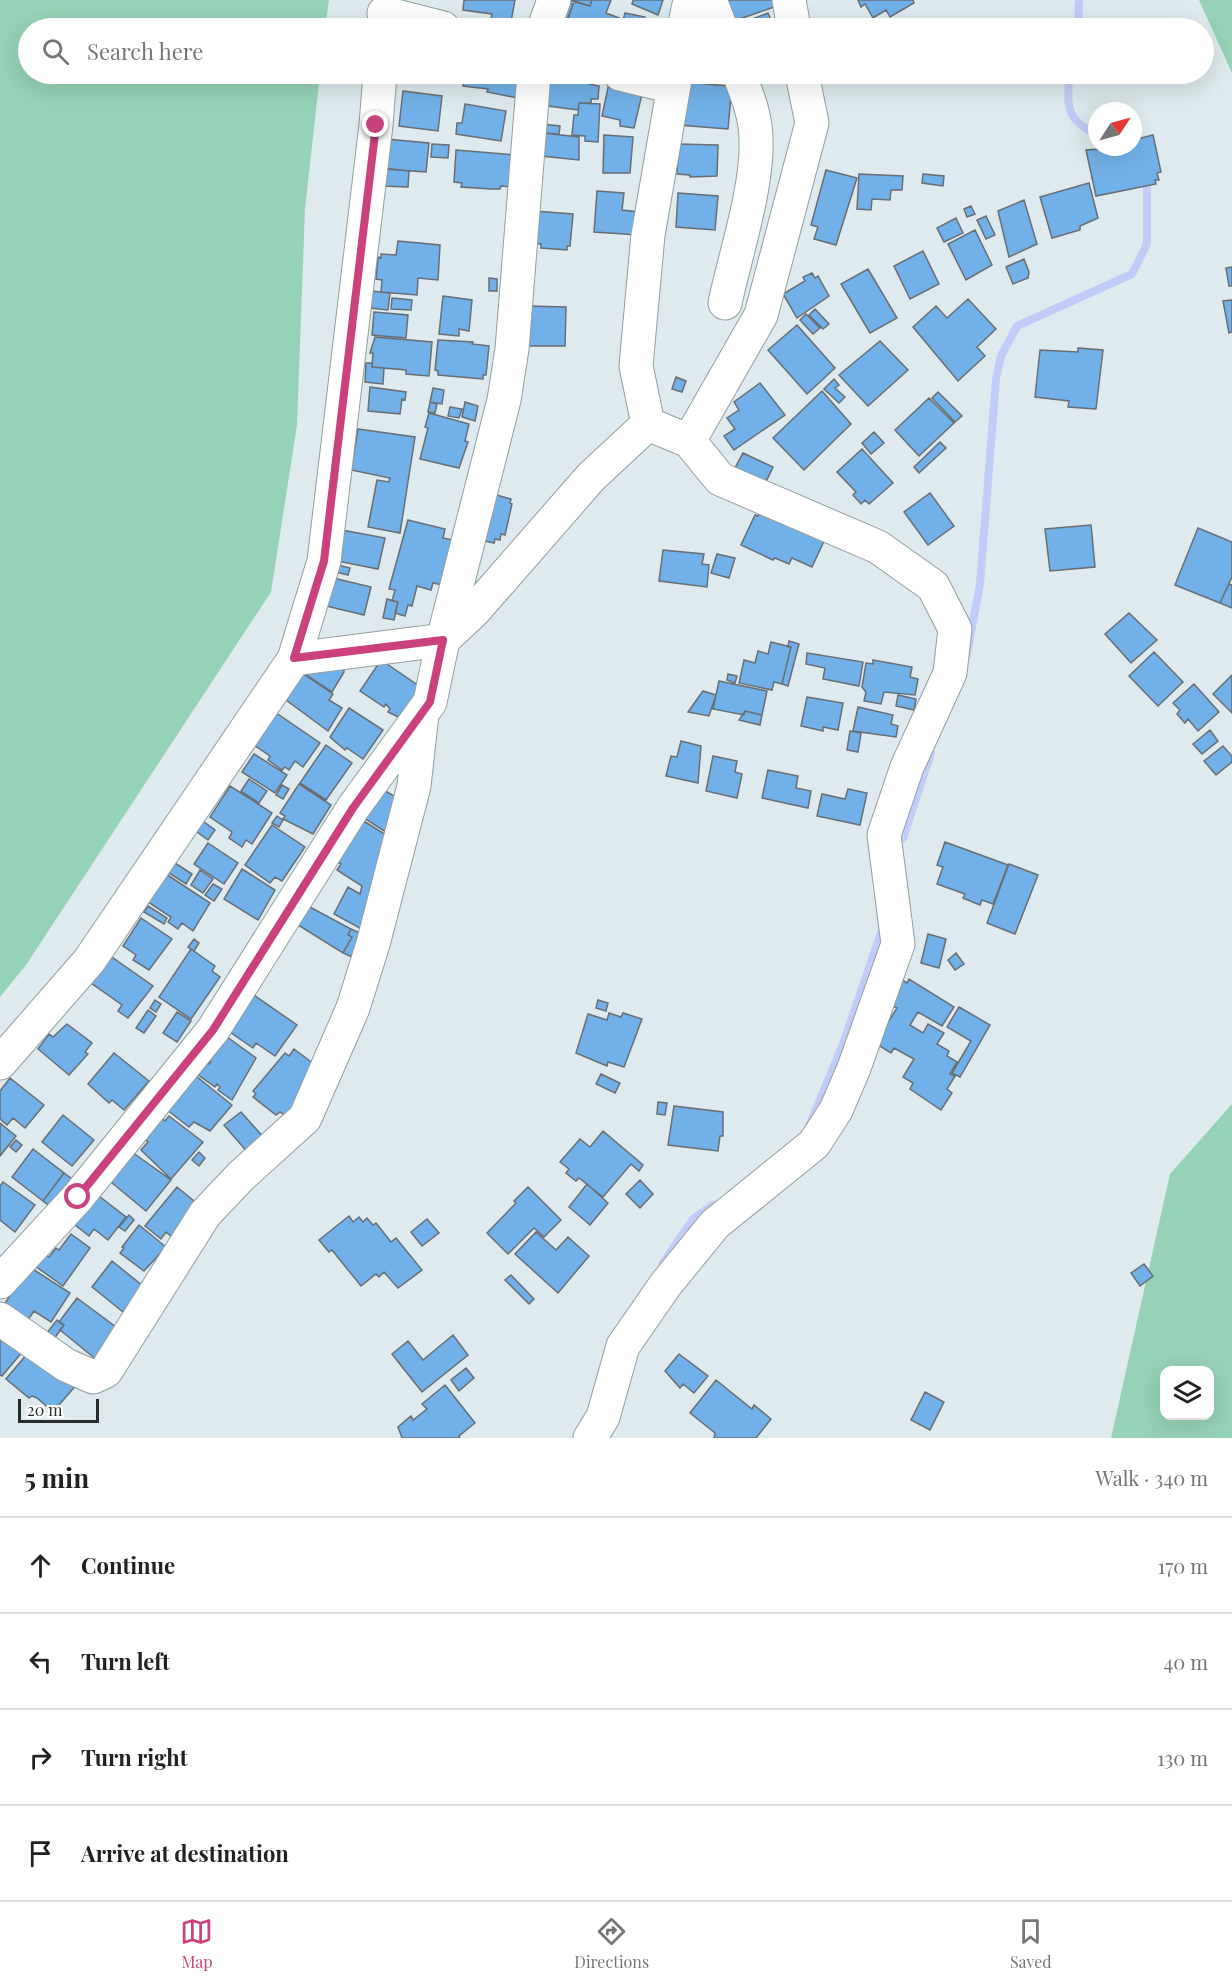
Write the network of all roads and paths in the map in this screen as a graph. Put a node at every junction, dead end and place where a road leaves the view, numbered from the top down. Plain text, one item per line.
1 (554, 0) edge
2 (690, 0) edge
3 (710, 0) edge
4 (789, 0) edge
5 (385, 14) edge
6 (402, 18) edge
7 (548, 18) edge
8 (686, 18) edge
9 (717, 18) edge
10 (792, 18) edge
11 (379, 84) edge
12 (533, 84) edge
13 (673, 84) edge
14 (743, 84) edge
15 (804, 84) edge
16 (725, 303) dead end
17 (648, 424) junction
18 (689, 441) junction
19 (443, 640) junction
20 (294, 658) junction
21 (422, 714) junction
22 (0, 1063) edge
23 (0, 1282) edge
24 (0, 1319) edge
25 (590, 1438) edge

1 - 7 street
2 - 8 street
3 - 9 street
4 - 10 street
5 - 6 street
11 - 20 street
12 - 19 street
13 - 17 street
14 - 16 street
15 - 18 street
17 - 18 street
17 - 19 street
18 - 25 street
19 - 20 street
19 - 21 street
20 - 22 street
21 - 23 street
21 - 24 street

